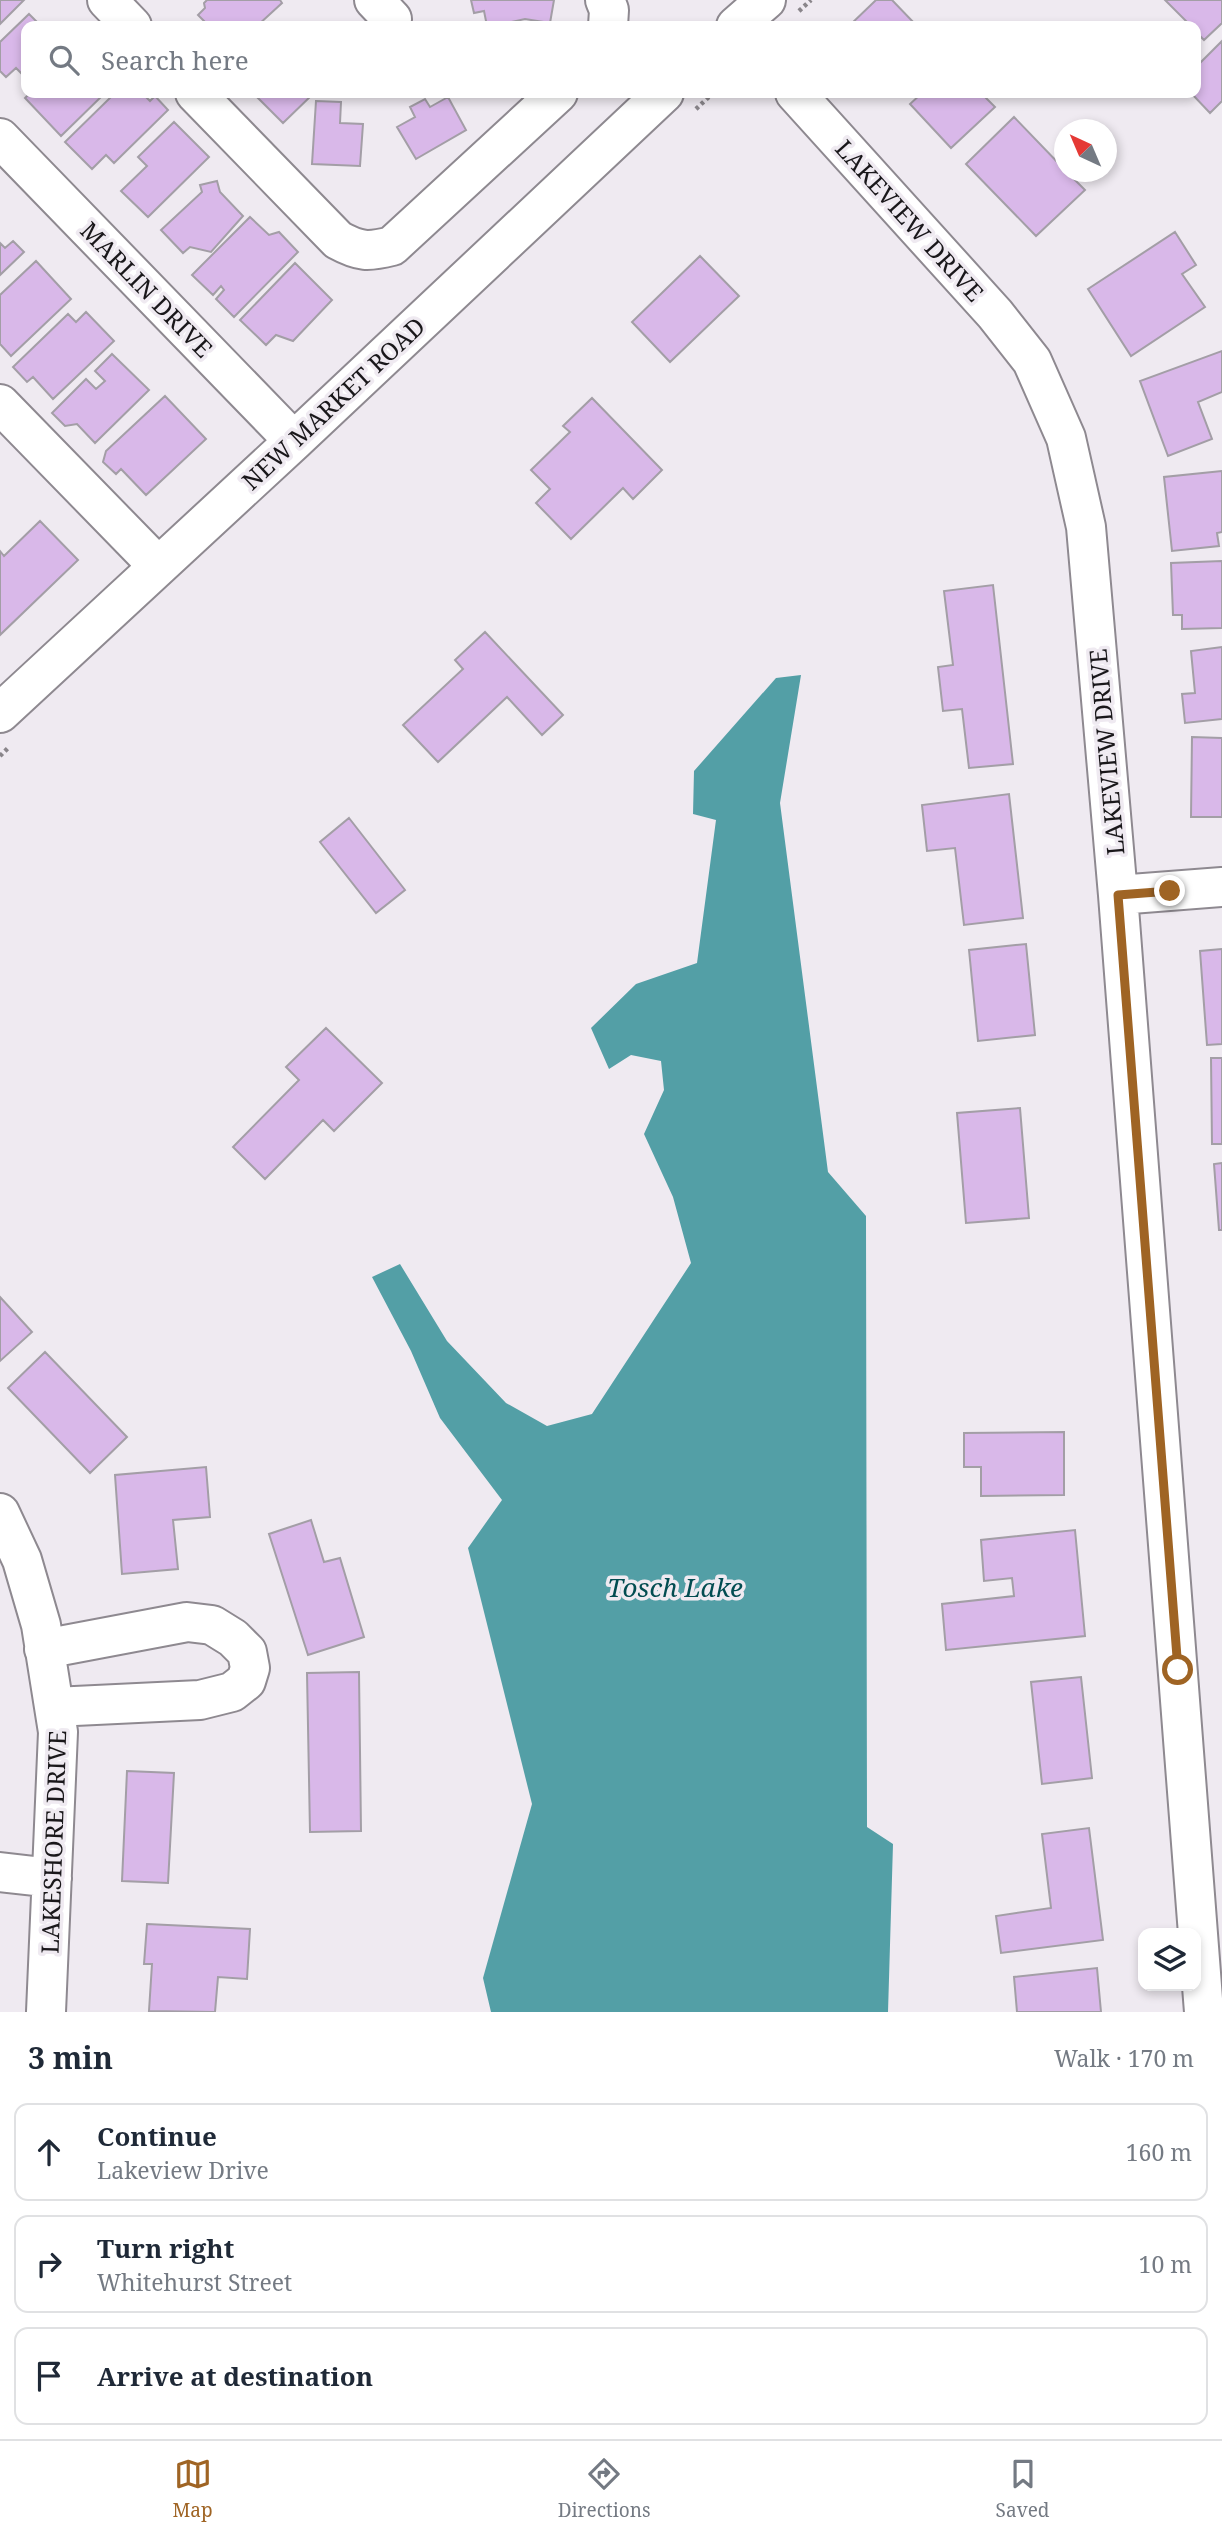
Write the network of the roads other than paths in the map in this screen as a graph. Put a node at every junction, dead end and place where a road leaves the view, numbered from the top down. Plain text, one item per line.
1 (107, 0) edge
2 (605, 0) edge
3 (765, 0) edge
4 (127, 21) edge
5 (608, 21) edge
6 (742, 21) edge
7 (200, 98) edge
8 (553, 98) edge
9 (659, 98) edge
10 (799, 98) edge
11 (0, 138) edge
12 (0, 404) edge
13 (294, 441) junction
14 (158, 566) junction
15 (0, 713) edge
16 (1222, 887) edge
17 (1118, 895) junction
18 (0, 1513) edge
19 (44, 1649) junction
20 (54, 1707) junction
21 (0, 1872) edge
22 (52, 1878) junction
23 (1209, 1890) edge
24 (46, 2012) edge
25 (1204, 2012) edge

1 - 4 street
2 - 5 street
3 - 6 street
7 - 8 street
9 - 13 street, NEW MARKET ROAD
10 - 17 street, LAKEVIEW DRIVE
11 - 13 street, MARLIN DRIVE
12 - 14 street
13 - 14 street, NEW MARKET ROAD
14 - 15 street, NEW MARKET ROAD
16 - 17 street
17 - 23 street, LAKEVIEW DRIVE
18 - 19 street, LAKESHORE DRIVE
19 - 20 street, LAKESHORE DRIVE
19 - 20 street
20 - 22 street, LAKESHORE DRIVE
21 - 22 street
22 - 24 street, LAKESHORE DRIVE
23 - 25 street, LAKEVIEW DRIVE

